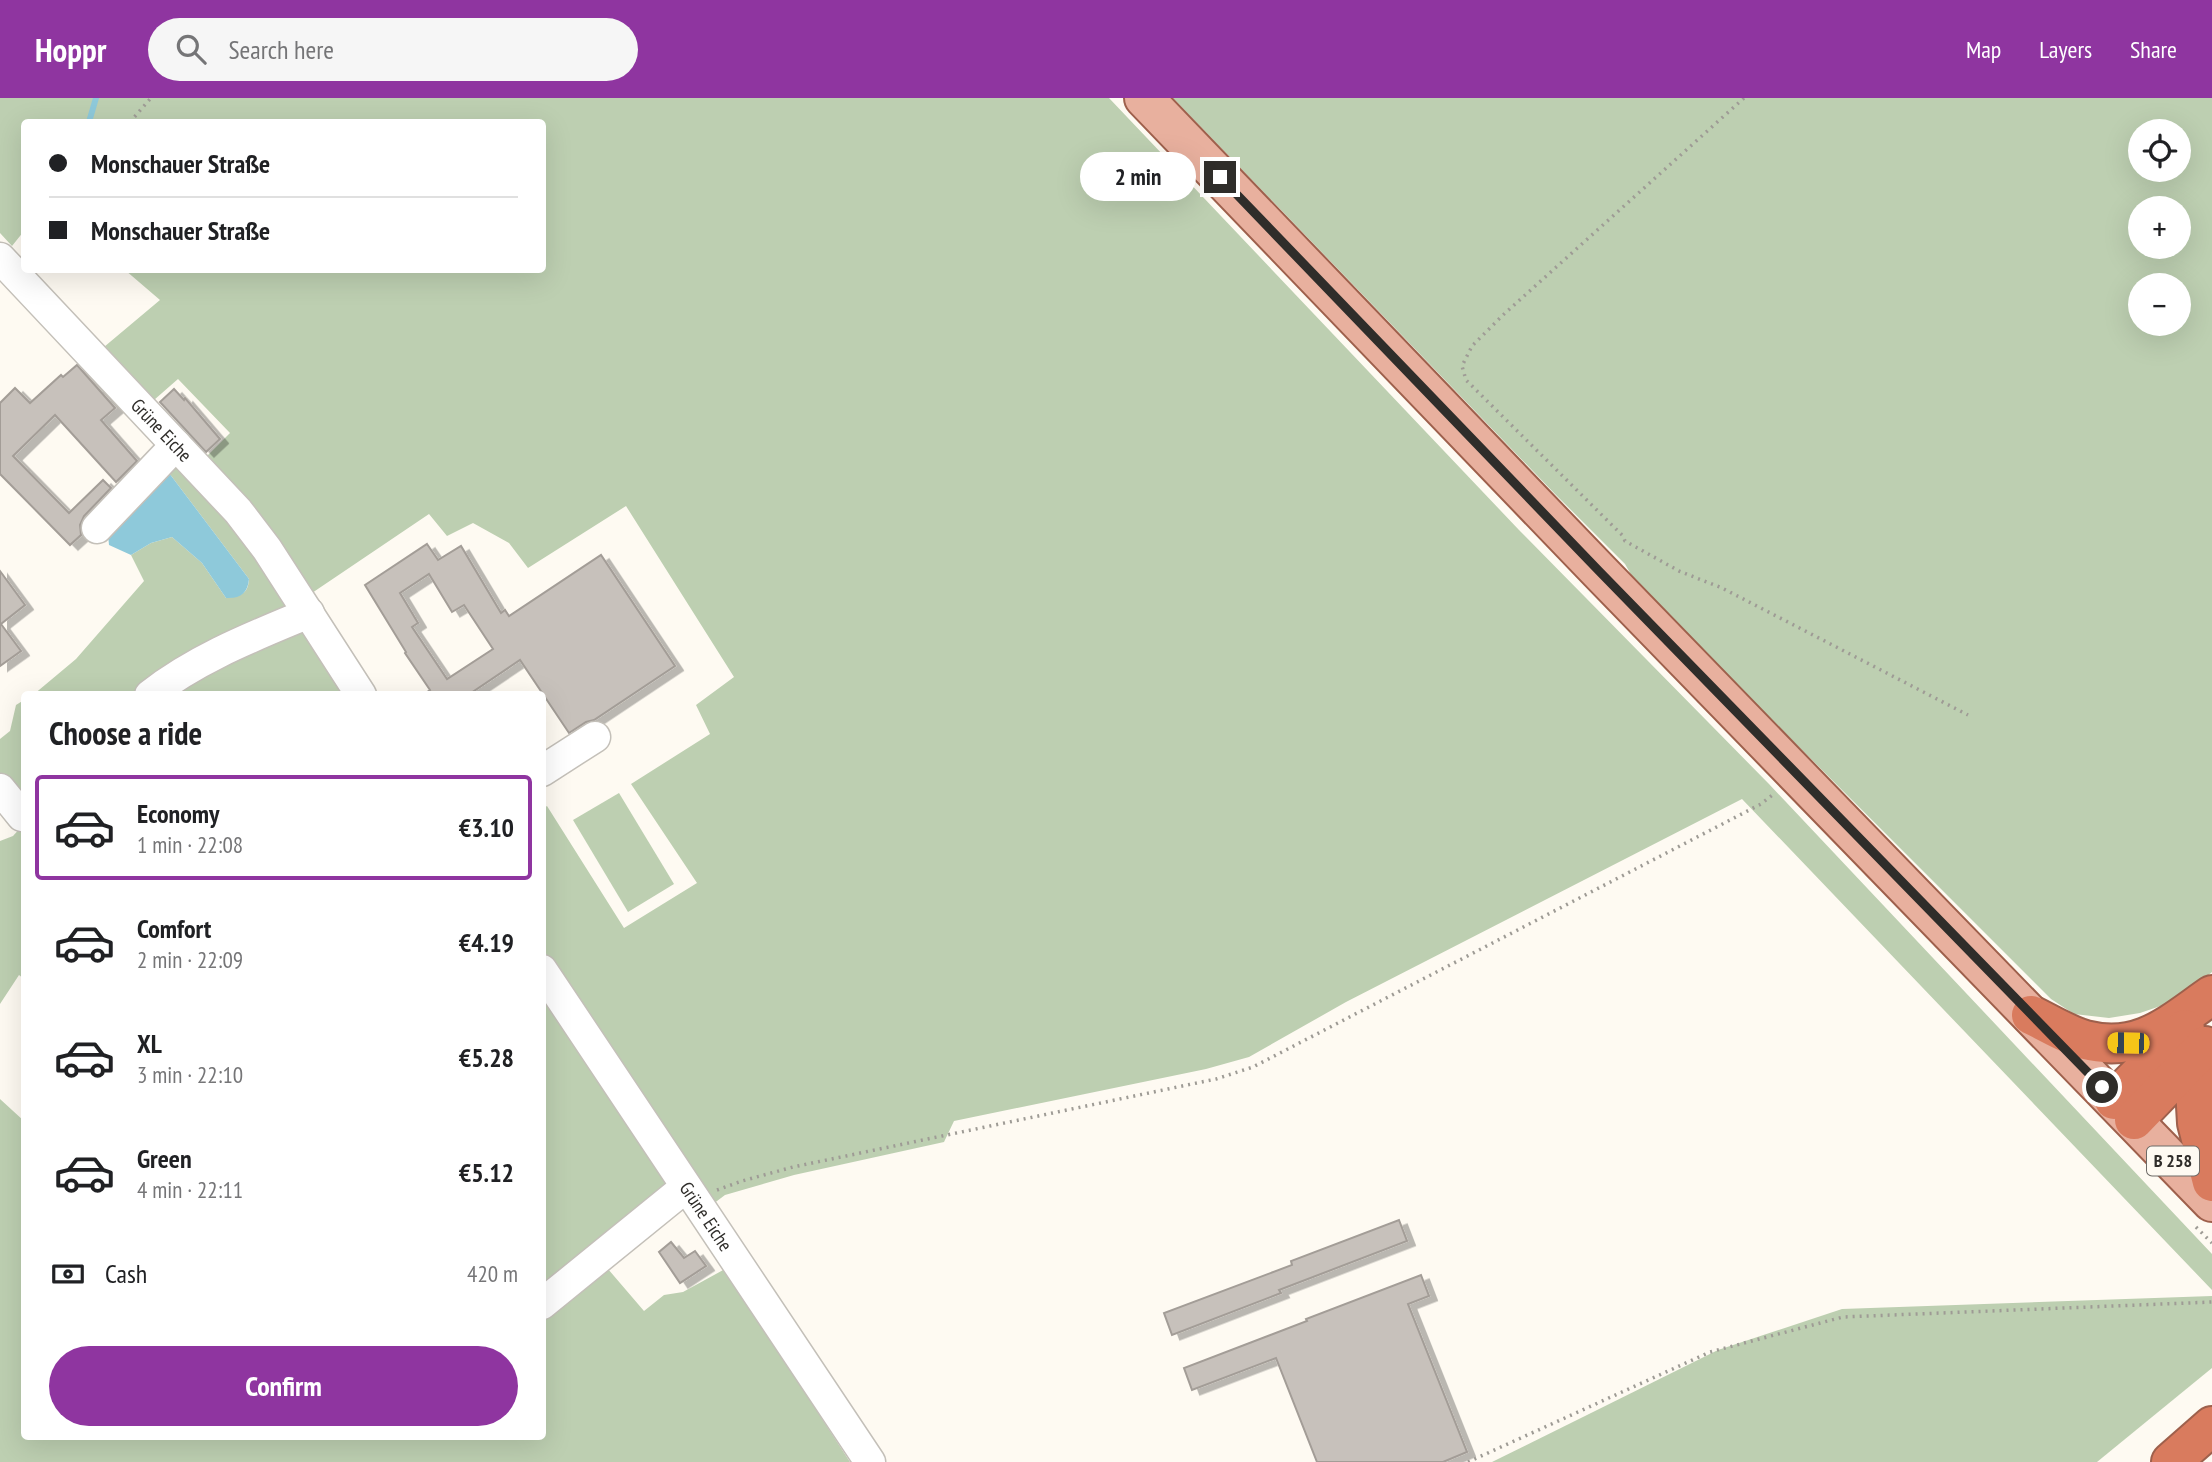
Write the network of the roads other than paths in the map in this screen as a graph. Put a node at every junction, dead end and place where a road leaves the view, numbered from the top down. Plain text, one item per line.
1 (1144, 98) edge
2 (0, 258) edge
3 (176, 445) junction
4 (97, 528) dead end
5 (309, 613) junction
6 (155, 691) edge
7 (358, 691) edge
8 (595, 737) dead end
9 (546, 768) edge
10 (0, 789) edge
11 (15, 820) edge
12 (546, 976) edge
13 (2212, 995) edge
14 (2212, 1003) edge
15 (2031, 1015) junction
16 (2207, 1044) edge
17 (2124, 1110) junction
18 (2212, 1182) edge
19 (691, 1196) junction
20 (2212, 1202) edge
21 (546, 1301) edge
22 (2212, 1426) edge
23 (870, 1462) edge
24 (2171, 1462) edge

1 - 15 main road
2 - 3 street, Grüne Eiche
3 - 4 street
3 - 5 street, Grüne Eiche
5 - 6 street
5 - 7 street, Grüne Eiche
8 - 9 street
10 - 11 street
12 - 19 street, Grüne Eiche
13 - 15 highway
14 - 17 highway
15 - 17 main road
16 - 17 highway
16 - 18 highway
17 - 20 main road, B 258
19 - 21 street
19 - 23 street, Grüne Eiche
22 - 24 highway

